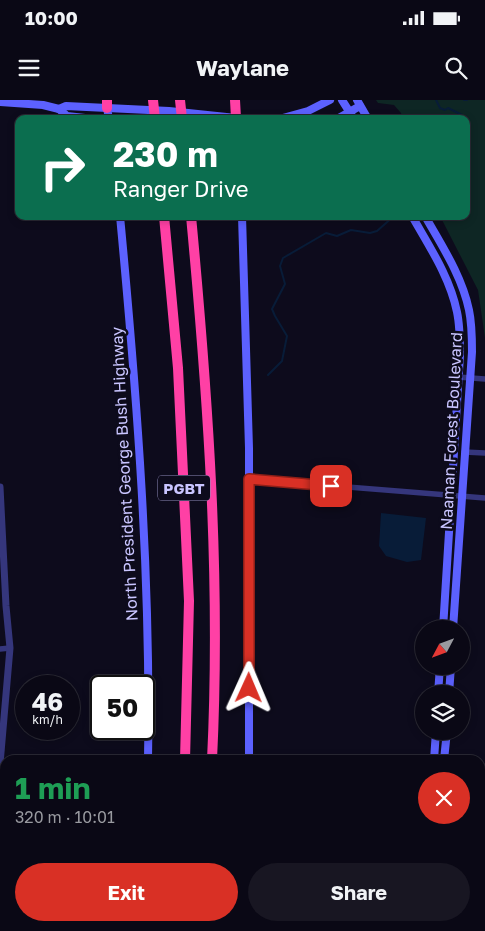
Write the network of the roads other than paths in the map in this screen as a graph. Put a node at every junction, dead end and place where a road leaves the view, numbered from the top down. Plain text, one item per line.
1 (82, 100) edge
2 (153, 100) edge
3 (180, 100) edge
4 (235, 100) edge
5 (330, 100) edge
6 (342, 100) edge
7 (0, 102) edge
8 (358, 103) edge
9 (72, 106) junction
10 (59, 109) junction
11 (108, 109) edge
12 (66, 115) edge
13 (155, 115) edge
14 (182, 115) edge
15 (207, 115) edge
16 (236, 115) edge
17 (296, 115) edge
18 (352, 115) edge
19 (366, 115) edge
20 (120, 220) edge
21 (164, 220) edge
22 (191, 220) edge
23 (242, 220) edge
24 (414, 220) edge
25 (427, 220) edge
26 (455, 270) junction
27 (444, 275) junction
28 (458, 376) junction
29 (470, 378) junction
30 (485, 379) edge
31 (464, 452) junction
32 (485, 453) edge
33 (249, 479) junction
34 (0, 487) edge
35 (450, 496) junction
36 (461, 496) junction
37 (485, 498) edge
38 (2, 559) edge
39 (443, 620) edge
40 (454, 620) edge
41 (10, 648) junction
42 (0, 649) edge
43 (435, 740) edge
44 (446, 740) edge
45 (1, 755) edge
46 (148, 755) edge
47 (185, 755) edge
48 (212, 755) edge
49 (249, 755) edge
50 (434, 755) edge
51 (445, 755) edge

1 - 9 main road
2 - 13 highway, bridge
3 - 14 highway, bridge
4 - 16 highway
5 - 17 main road
6 - 18 main road
7 - 10 main road
8 - 18 main road
8 - 19 main road
9 - 10 main road
9 - 11 main road
10 - 12 main road
11 - 15 main road
20 - 46 main road, North President George Bush Highway
21 - 47 highway, PGBT
22 - 48 highway, PGBT
23 - 33 main road
24 - 27 main road, Naaman Forest Boulevard
25 - 26 main road, Naaman Forest Boulevard
26 - 27 main road
26 - 29 main road, Naaman Forest Boulevard
27 - 28 main road, Naaman Forest Boulevard
28 - 29 street
28 - 35 main road, Naaman Forest Boulevard
29 - 30 street
29 - 31 main road, Naaman Forest Boulevard
31 - 32 street
31 - 36 main road, Naaman Forest Boulevard
33 - 35 street
33 - 49 main road
34 - 38 street
35 - 36 street
35 - 39 main road, Naaman Forest Boulevard
36 - 37 street
36 - 40 main road, Naaman Forest Boulevard
38 - 41 street
41 - 42 street
41 - 45 street
43 - 50 main road
44 - 51 main road

